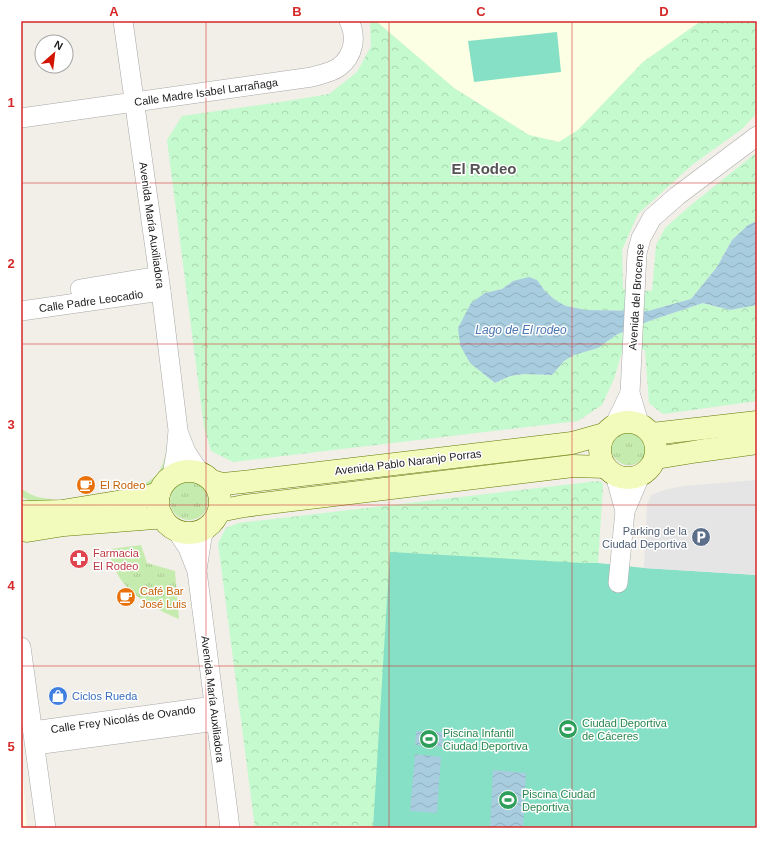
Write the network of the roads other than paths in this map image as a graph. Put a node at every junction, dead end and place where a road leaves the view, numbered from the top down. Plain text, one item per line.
1 (123, 21) edge
2 (349, 21) edge
3 (134, 102) junction
4 (21, 118) edge
5 (757, 136) edge
6 (160, 284) junction
7 (21, 299) edge
8 (21, 311) edge
9 (630, 393) junction
10 (757, 422) edge
11 (645, 428) junction
12 (609, 429) junction
13 (178, 430) junction
14 (757, 443) edge
15 (656, 458) junction
16 (610, 471) junction
17 (640, 476) junction
18 (206, 477) junction
19 (166, 485) junction
20 (625, 511) junction
21 (213, 519) junction
22 (23, 523) edge
23 (169, 523) junction
24 (197, 571) junction
25 (618, 583) dead end
26 (21, 647) edge
27 (26, 711) edge
28 (215, 714) junction
29 (34, 738) junction
30 (46, 828) edge
31 (230, 828) edge

1 - 3 street, Avenida María Auxiliadora
2 - 3 street, Calle Madre Isabel Larrañaga
3 - 4 street, Calle Madre Isabel Larrañaga
3 - 6 street, Avenida María Auxiliadora
5 - 9 street, Avenida del Brocense
6 - 7 street, Calle Padre Leocadio
6 - 8 street, Calle Padre Leocadio
6 - 13 street, Avenida María Auxiliadora
9 - 11 street, Avenida del Brocense
9 - 12 street, Avenida del Brocense
10 - 11 main road
11 - 12 main road
11 - 15 main road
12 - 16 main road
12 - 18 main road, Avenida Pablo Naranjo Porras
13 - 18 street, Avenida María Auxiliadora
13 - 19 street, Avenida María Auxiliadora
14 - 15 main road
15 - 17 main road
16 - 17 main road
16 - 20 street
16 - 21 main road
17 - 20 street
18 - 19 main road
18 - 21 main road
19 - 22 main road
19 - 23 main road
20 - 25 street
21 - 23 main road
21 - 24 street, Avenida María Auxiliadora
22 - 23 main road
23 - 24 street, Avenida María Auxiliadora
24 - 28 street, Avenida María Auxiliadora
26 - 27 street
27 - 29 street
28 - 29 street, Calle Frey Nicolás de Ovando
28 - 31 street, Avenida María Auxiliadora
29 - 30 street

